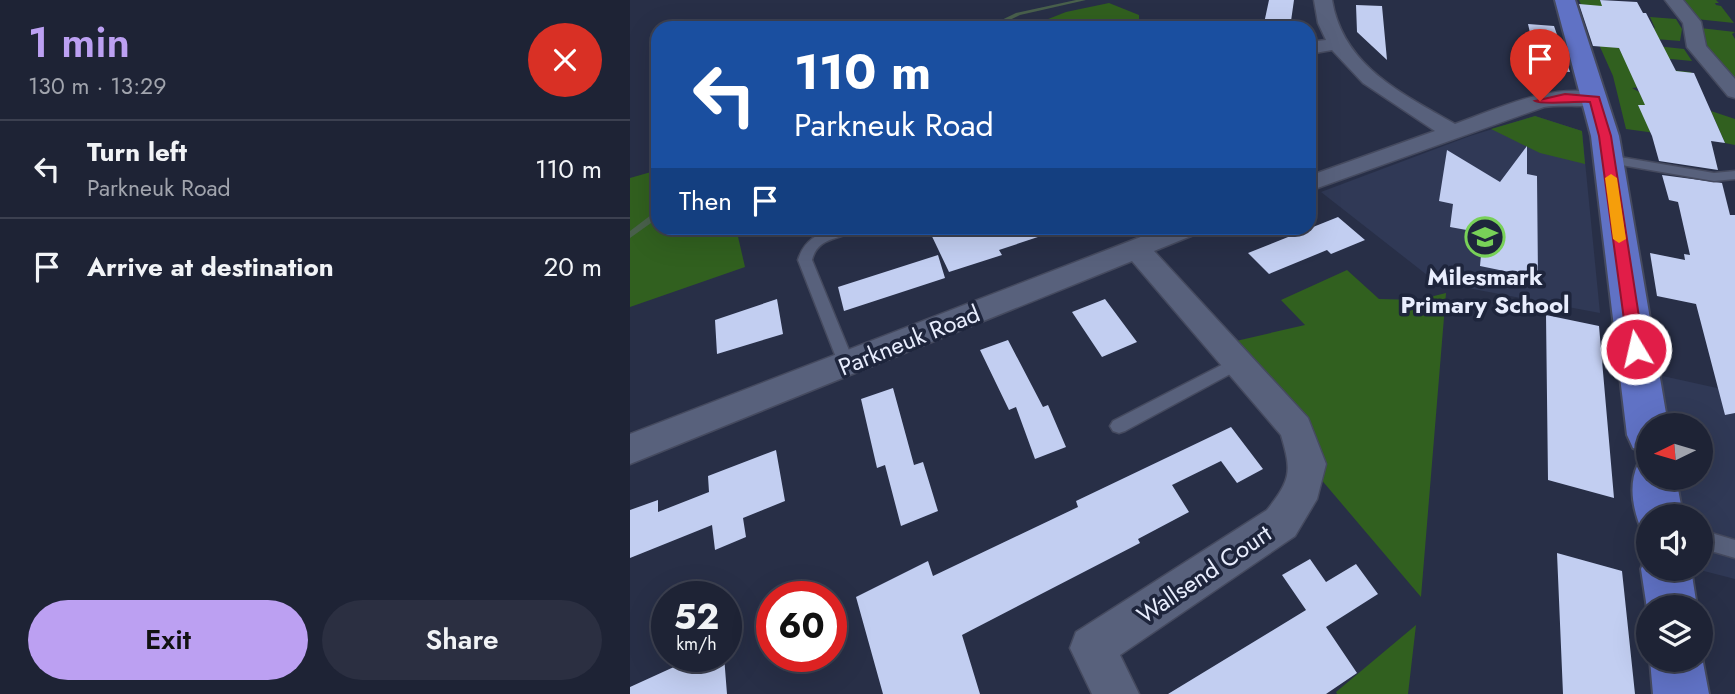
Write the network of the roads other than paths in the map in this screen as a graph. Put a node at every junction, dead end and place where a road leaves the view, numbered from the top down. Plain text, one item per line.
1 (1323, 0) edge
2 (1565, 0) edge
3 (1674, 0) edge
4 (1338, 44) junction
5 (1316, 47) edge
6 (1735, 92) edge
7 (1595, 99) junction
8 (1451, 132) junction
9 (1609, 162) junction
10 (1735, 175) edge
11 (1316, 181) edge
12 (1735, 187) edge
13 (831, 235) edge
14 (1168, 235) edge
15 (1135, 247) junction
16 (1239, 362) junction
17 (846, 365) junction
18 (1645, 413) edge
19 (1119, 426) dead end
20 (630, 449) edge
21 (1713, 543) edge
22 (1735, 549) edge
23 (1678, 672) edge
24 (1116, 694) edge
25 (1681, 694) edge

1 - 4 street
2 - 7 main road
3 - 6 street
4 - 5 street
4 - 8 street
7 - 8 street
7 - 9 main road
8 - 11 street
9 - 10 lane
9 - 12 lane
9 - 18 main road
13 - 17 lane
14 - 15 street, Parkneuk Road
15 - 16 street, Wallsend Court
15 - 17 street, Parkneuk Road
16 - 19 lane
16 - 24 street, Wallsend Court
17 - 20 street, Parkneuk Road
21 - 22 lane
23 - 25 main road

